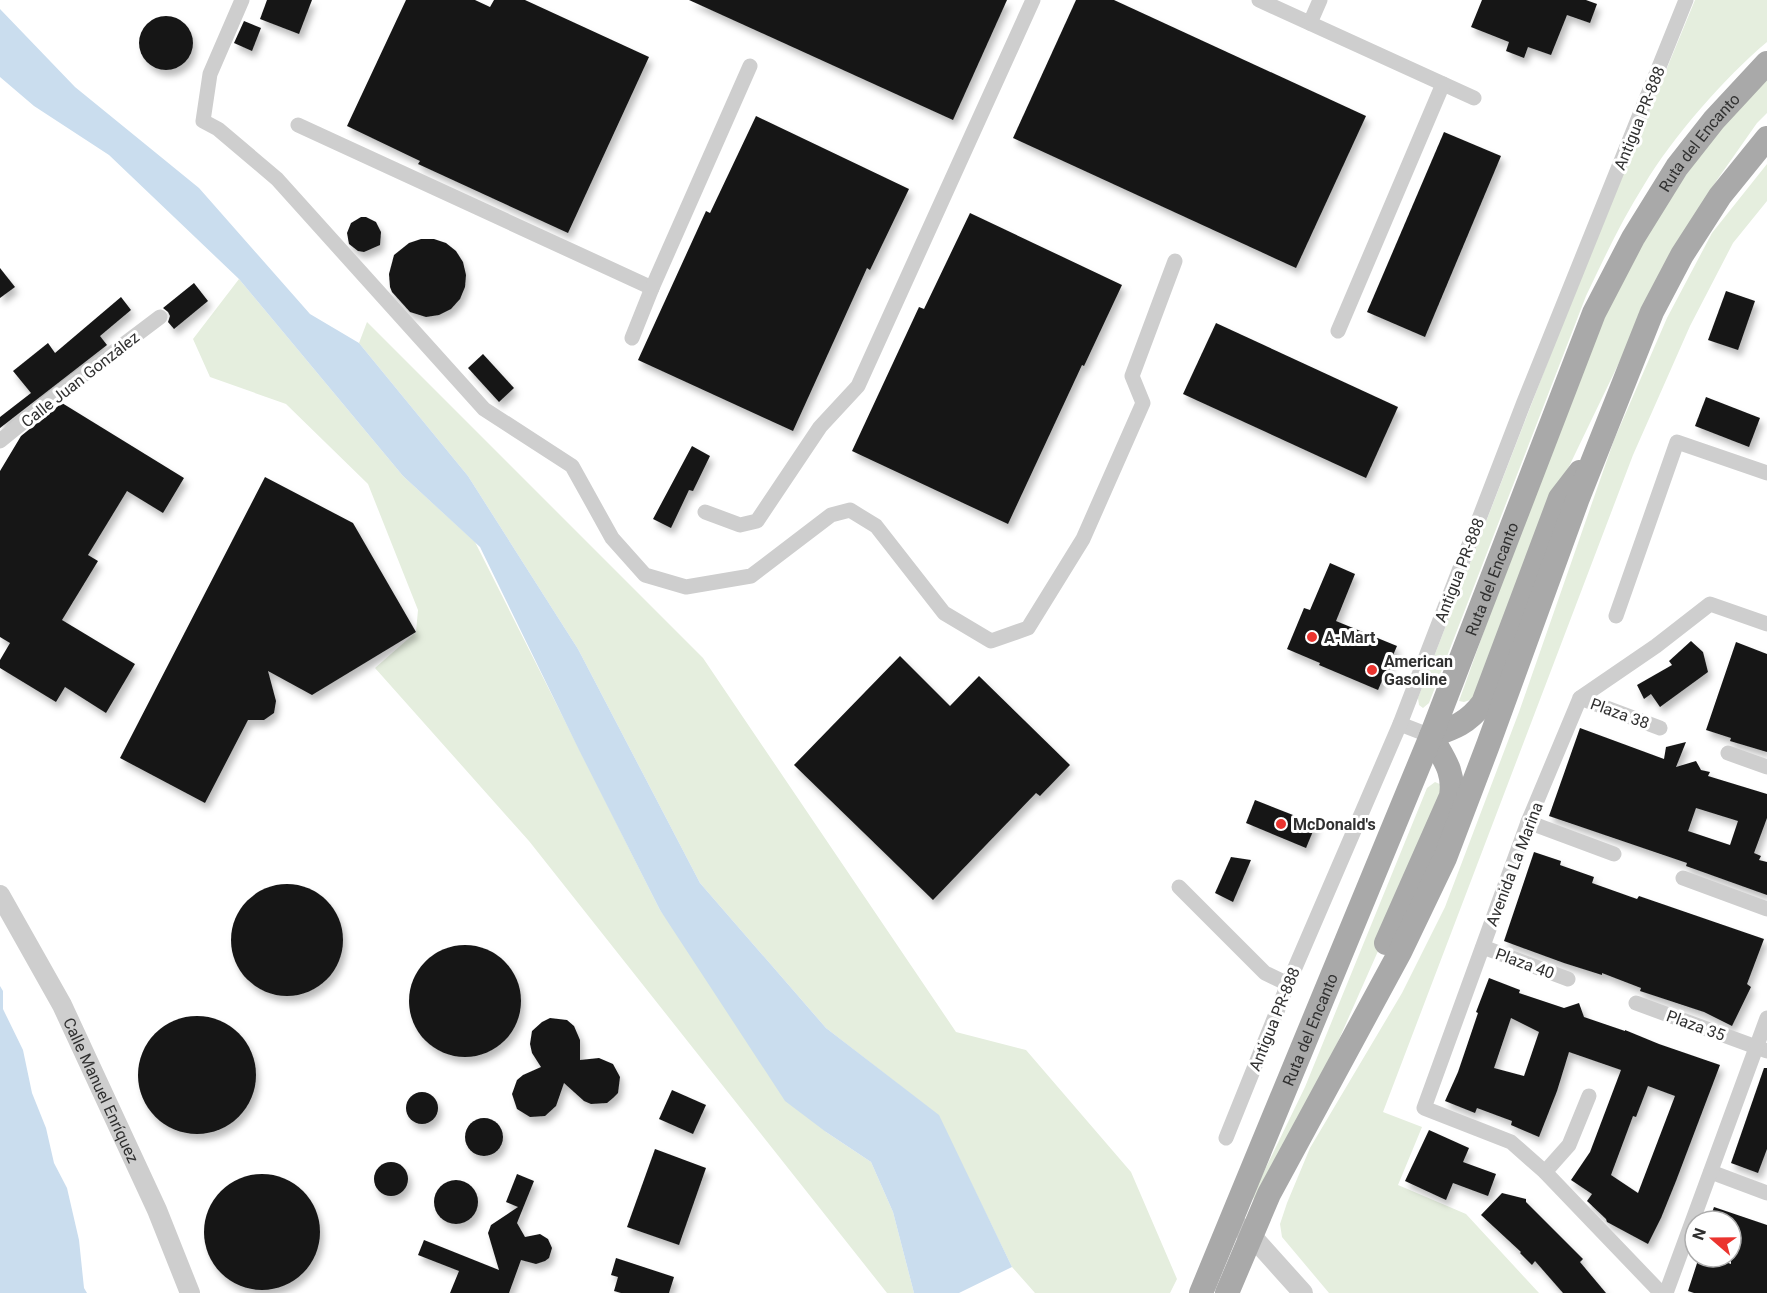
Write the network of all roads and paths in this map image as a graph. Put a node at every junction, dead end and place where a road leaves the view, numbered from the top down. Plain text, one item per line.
1 (242, 0) edge
2 (1033, 0) edge
3 (1260, 0) edge
4 (1320, 0) edge
5 (1686, 0) edge
6 (1310, 23) junction
7 (1767, 63) edge
8 (750, 66) dead end
9 (1443, 84) junction
10 (1474, 98) dead end
11 (298, 125) dead end
12 (1767, 138) edge
13 (1175, 261) dead end
14 (652, 288) junction
15 (160, 317) dead end
16 (1338, 331) dead end
17 (632, 338) dead end
18 (0, 441) edge
19 (1597, 451) junction
20 (1767, 473) edge
21 (705, 512) dead end
22 (1616, 616) dead end
23 (1767, 624) edge
24 (1580, 698) junction
25 (1400, 724) junction
26 (1660, 728) dead end
27 (1431, 736) junction
28 (1728, 753) dead end
29 (1767, 767) edge
30 (1528, 822) junction
31 (1614, 854) dead end
32 (1683, 878) dead end
33 (1179, 887) dead end
34 (0, 895) edge
35 (1767, 909) edge
36 (1483, 947) junction
37 (1568, 979) dead end
38 (1288, 984) junction
39 (1636, 1003) dead end
40 (1767, 1018) edge
41 (1351, 1044) junction
42 (1762, 1049) edge
43 (1589, 1096) dead end
44 (1226, 1138) dead end
45 (1545, 1172) junction
46 (1711, 1172) junction
47 (1767, 1193) edge
48 (1231, 1221) junction
49 (1251, 1235) junction
50 (190, 1293) edge
51 (1201, 1293) edge
52 (1227, 1293) edge
53 (1303, 1293) edge
54 (1661, 1293) edge
55 (1666, 1293) edge

1 - 13 street
2 - 21 street
3 - 6 street
4 - 6 street
5 - 25 street, Antigua PR-888
6 - 9 street
7 - 27 main road, Ruta del Encanto
8 - 14 street
9 - 10 street
9 - 16 street
11 - 14 street
12 - 19 main road
14 - 17 street
15 - 18 street, Calle Juan González
19 - 27 main road
19 - 41 main road
20 - 22 street
23 - 24 street
24 - 26 street, Plaza 38
24 - 30 street, Avenida La Marina
25 - 27 street
25 - 38 street, Antigua PR-888
27 - 41 main road
27 - 48 main road, Ruta del Encanto
28 - 29 street
30 - 31 street
30 - 36 street, Avenida La Marina
32 - 35 street
33 - 38 street
34 - 50 street, Calle Manuel Enríquez
36 - 37 street, Plaza 40
36 - 45 street, Avenida La Marina
38 - 44 street, Antigua PR-888
39 - 42 street, Plaza 35
40 - 42 street
41 - 49 main road
42 - 46 street
43 - 45 street
45 - 54 street
46 - 47 street
46 - 55 street
48 - 49 street
48 - 51 main road, Ruta del Encanto
49 - 52 main road
49 - 53 street

